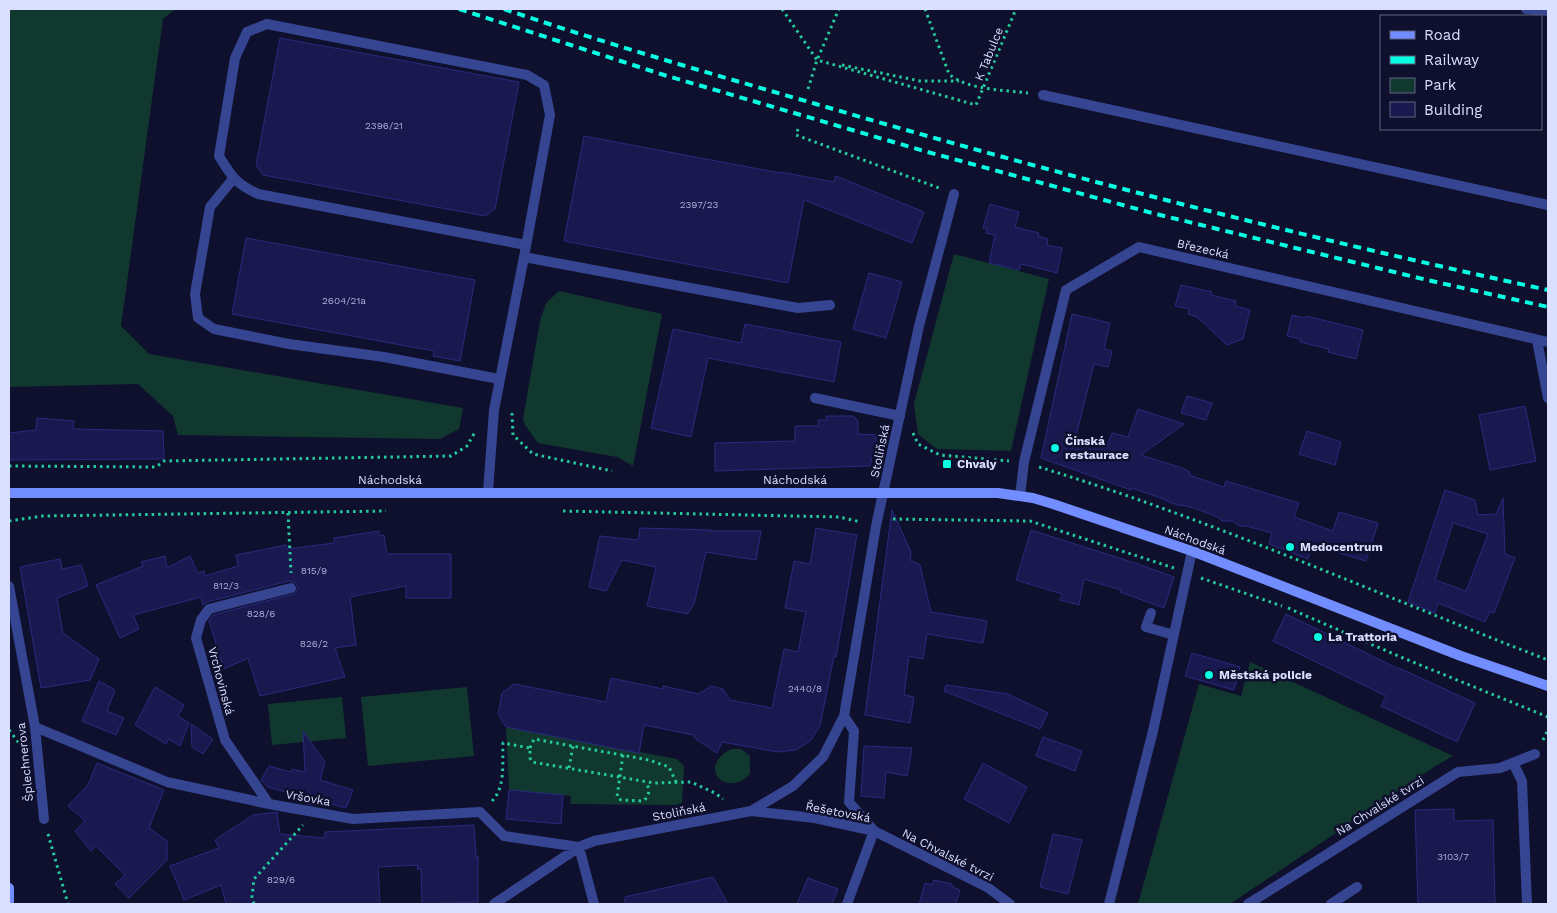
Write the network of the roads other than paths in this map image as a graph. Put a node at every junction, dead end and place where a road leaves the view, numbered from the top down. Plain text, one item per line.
1 (1526, 9) edge
2 (1548, 12) edge
3 (1043, 95) road end
4 (233, 179) junction
5 (954, 194) road end
6 (1548, 206) edge
7 (526, 245) junction
8 (524, 257) junction
9 (830, 305) dead end
10 (1537, 340) junction
11 (1548, 342) edge
12 (499, 379) junction
13 (815, 398) dead end
14 (1548, 398) edge
15 (900, 416) junction
16 (488, 492) junction
17 (884, 492) junction
18 (9, 493) edge
19 (1020, 496) junction
20 (1192, 551) junction
21 (9, 586) edge
22 (291, 588) road end
23 (1151, 613) dead end
24 (1174, 635) junction
25 (14, 642) edge
26 (1548, 686) edge
27 (844, 716) junction
28 (36, 727) junction
29 (1535, 754) dead end
30 (1513, 763) junction
31 (269, 804) junction
32 (751, 811) junction
33 (44, 818) road end
34 (874, 831) junction
35 (579, 847) junction
36 (1358, 887) dead end
37 (9, 888) edge
38 (9, 901) edge
39 (494, 904) edge
40 (594, 904) edge
41 (847, 904) edge
42 (1010, 904) edge
43 (1109, 904) edge
44 (1248, 904) edge
45 (1331, 904) edge
46 (1527, 904) edge

1 - 2 street
3 - 6 street
4 - 7 street
4 - 7 street
4 - 12 street
5 - 15 street, Stoliňská
7 - 8 street
8 - 9 street
8 - 12 street
10 - 11 street, Březecká
10 - 14 street
10 - 19 street, Březecká
12 - 16 street
13 - 15 street
15 - 17 street, Stoliňská
16 - 17 main road, Náchodská
16 - 18 main road, Náchodská
17 - 19 main road, Náchodská
17 - 27 street, Stoliňská
19 - 20 main road, Náchodská
20 - 24 street
20 - 26 main road, Náchodská
21 - 25 street, Šplechnerova
22 - 31 street, Vrchovinská
23 - 24 street
24 - 43 street
25 - 28 street, Šplechnerova
27 - 32 street, Stoliňská
27 - 34 street
28 - 31 street, Vršovka
28 - 33 street, Šplechnerova
29 - 30 street, Na Chvalské tvrzi
30 - 44 street, Na Chvalské tvrzi
30 - 46 street
31 - 35 street, Vršovka
32 - 34 street, Řešetovská
32 - 35 street, Stoliňská
34 - 41 street, Řešetovská
34 - 42 street, Na Chvalské tvrzi
35 - 39 street, Stoliňská
35 - 40 street
36 - 45 street
37 - 38 main road

